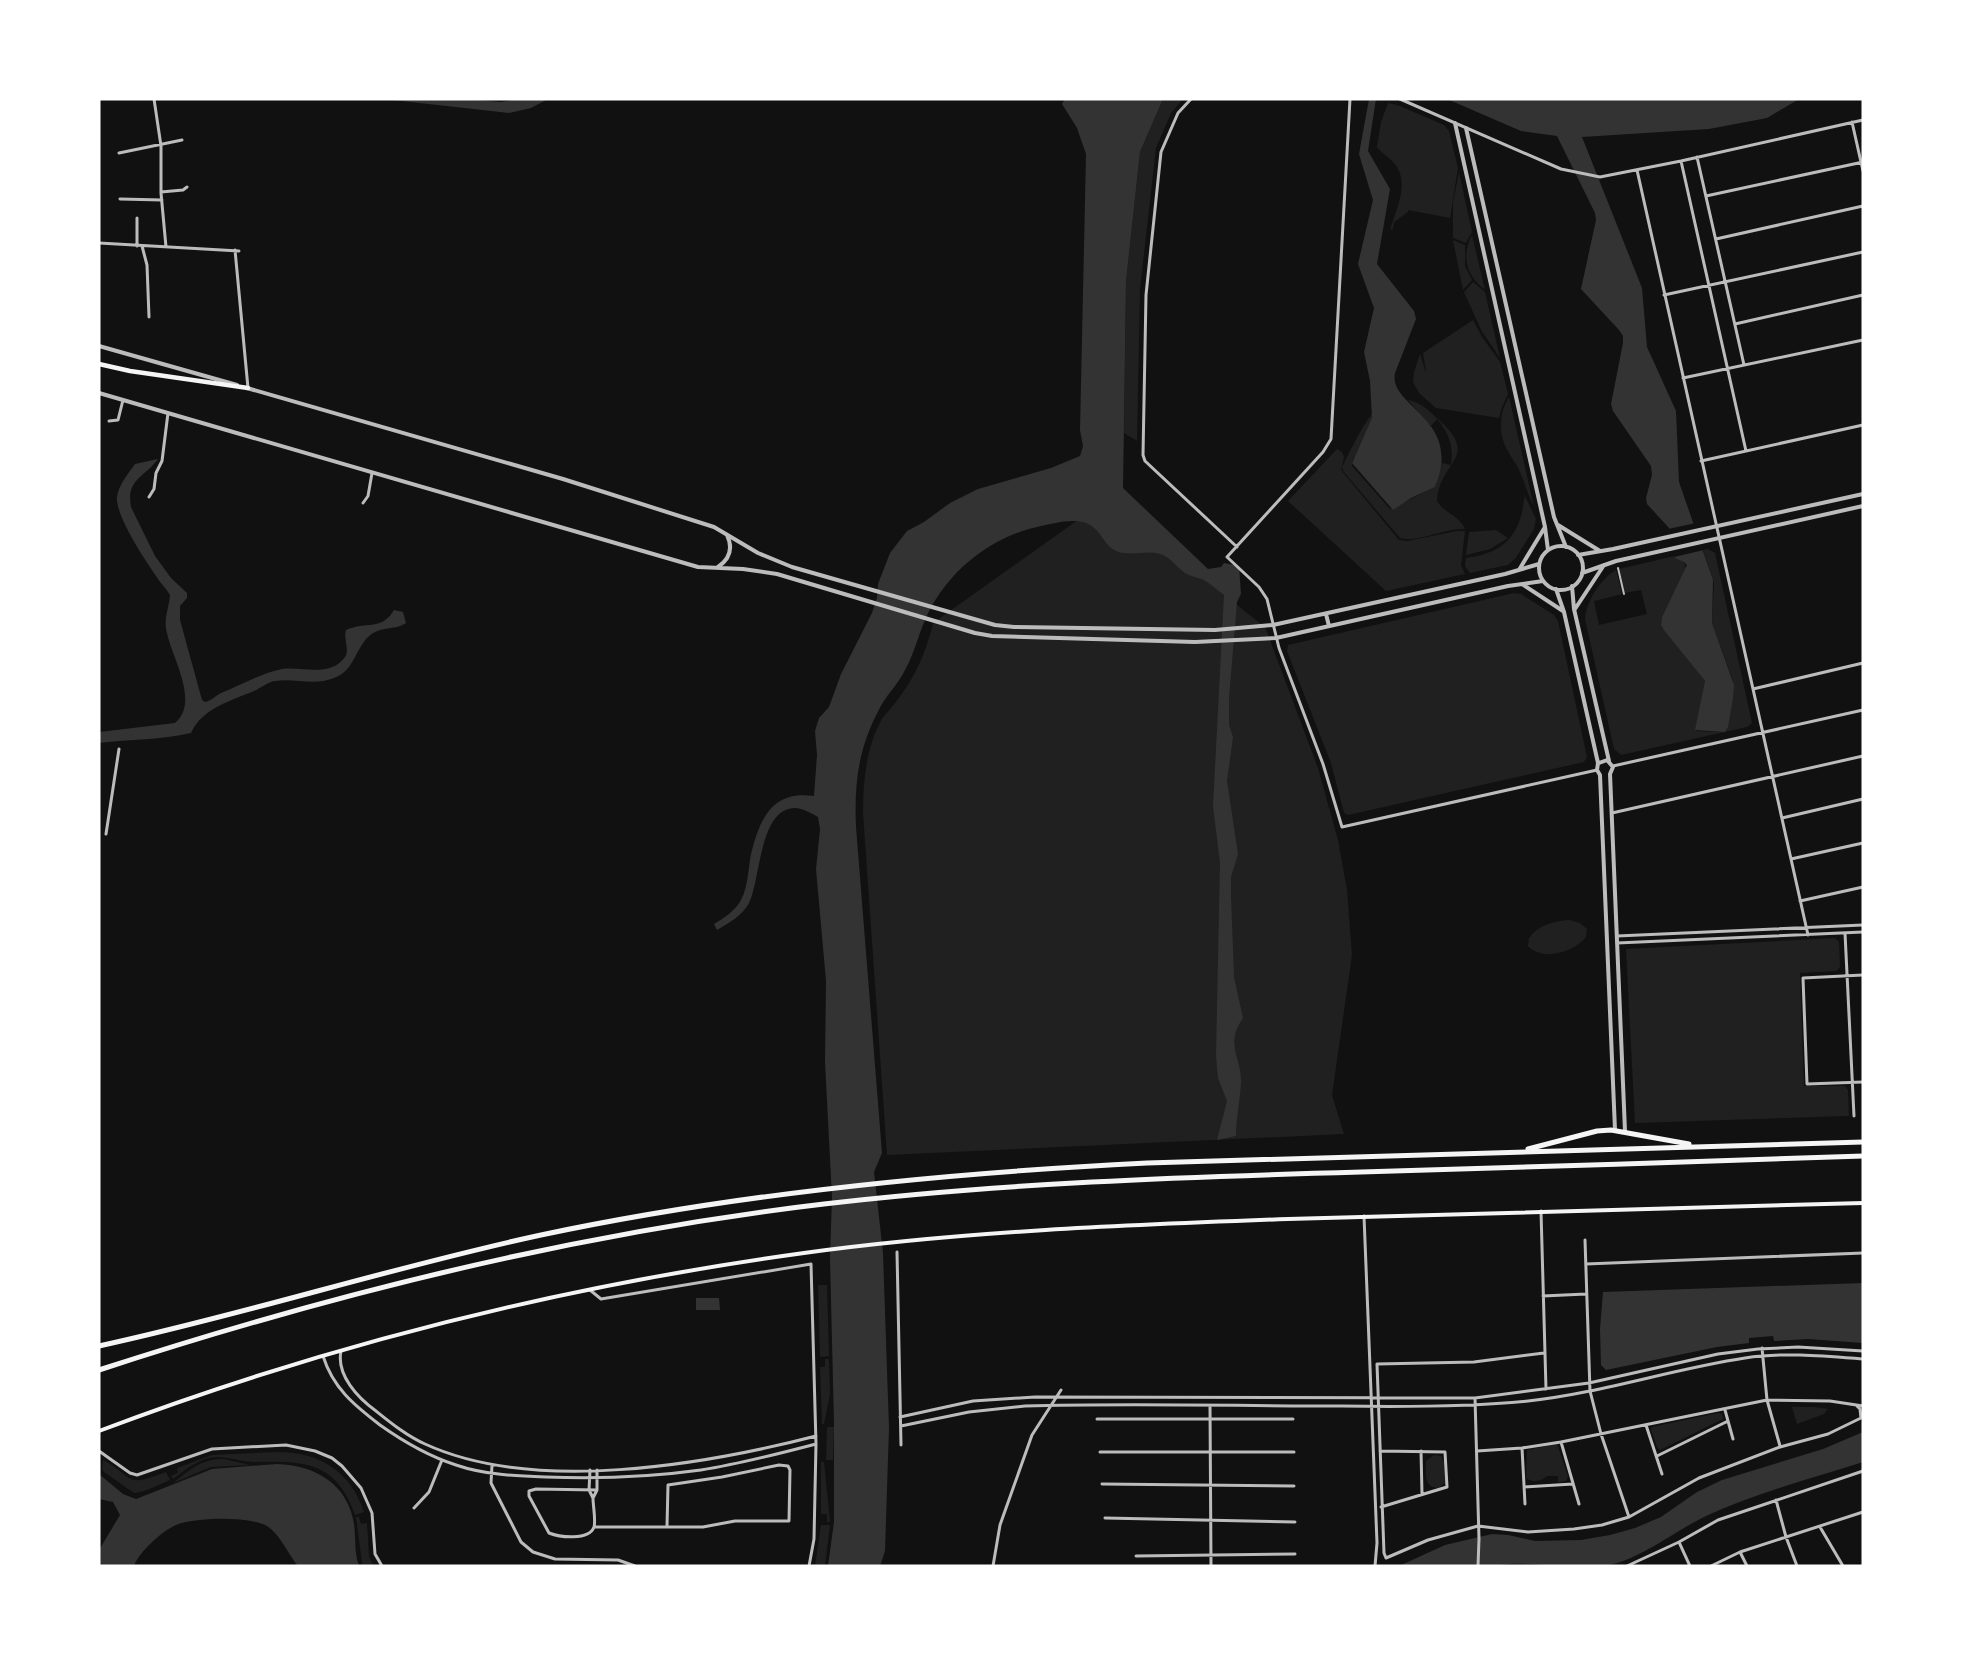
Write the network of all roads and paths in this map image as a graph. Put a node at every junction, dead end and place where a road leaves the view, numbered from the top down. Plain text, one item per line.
1 (154, 99) edge
2 (1191, 99) edge
3 (1350, 99) edge
4 (1400, 99) edge
5 (1863, 120) edge
6 (1852, 122) junction
7 (1455, 123) junction
8 (1466, 128) junction
9 (182, 140) dead end
10 (161, 146) junction
11 (119, 153) dead end
12 (1697, 157) junction
13 (1681, 161) junction
14 (1862, 163) edge
15 (1637, 170) junction
16 (1863, 171) edge
17 (187, 187) dead end
18 (161, 192) junction
19 (1706, 196) junction
20 (120, 199) dead end
21 (162, 200) junction
22 (1863, 206) edge
23 (137, 218) dead end
24 (1489, 231) junction
25 (1479, 233) junction
26 (1716, 239) junction
27 (99, 243) edge
28 (140, 246) junction
29 (166, 247) junction
30 (1863, 252) edge
31 (1726, 282) junction
32 (1709, 286) junction
33 (1664, 295) junction
34 (1863, 295) edge
35 (149, 317) dead end
36 (1735, 324) junction
37 (1863, 340) edge
38 (99, 346) edge
39 (1518, 361) junction
40 (1508, 363) junction
41 (99, 364) edge
42 (1744, 365) junction
43 (1727, 369) junction
44 (1683, 378) junction
45 (248, 388) junction
46 (99, 393) edge
47 (123, 400) junction
48 (168, 413) junction
49 (109, 421) dead end
50 (1863, 425) edge
51 (1746, 451) junction
52 (1701, 461) junction
53 (372, 473) junction
54 (1547, 488) junction
55 (1537, 490) junction
56 (1863, 494) edge
57 (149, 497) dead end
58 (363, 503) dead end
59 (1863, 506) edge
60 (1556, 524) junction
61 (1716, 526) junction
62 (1545, 527) junction
63 (724, 532) junction
64 (1719, 538) junction
65 (1237, 547) junction
66 (1566, 547) junction
67 (1548, 550) junction
68 (1600, 552) junction
69 (1578, 555) junction
70 (1539, 564) junction
71 (1604, 565) junction
72 (1618, 568) dead end
73 (714, 569) junction
74 (1518, 570) junction
75 (1582, 573) junction
76 (1543, 581) junction
77 (1521, 584) junction
78 (1572, 586) junction
79 (1556, 589) junction
80 (1624, 594) dead end
81 (1574, 609) junction
82 (1564, 612) junction
83 (1326, 614) junction
84 (1273, 626) junction
85 (1329, 626) junction
86 (1276, 638) junction
87 (1863, 663) edge
88 (1752, 689) junction
89 (1596, 706) junction
90 (1586, 708) junction
91 (1863, 710) edge
92 (1762, 732) junction
93 (119, 749) dead end
94 (1863, 756) edge
95 (1609, 761) junction
96 (1598, 763) junction
97 (1612, 766) junction
98 (1597, 770) junction
99 (1600, 774) junction
100 (1610, 774) junction
101 (1773, 776) junction
102 (1863, 799) edge
103 (1612, 813) junction
104 (1602, 815) junction
105 (1782, 818) junction
106 (106, 834) dead end
107 (1863, 843) edge
108 (1791, 859) junction
109 (1863, 887) edge
110 (1800, 901) junction
111 (1863, 925) edge
112 (1806, 927) junction
113 (1863, 932) edge
114 (1845, 933) junction
115 (1808, 935) junction
116 (1607, 936) junction
117 (1617, 936) junction
118 (1617, 943) junction
119 (1607, 944) junction
120 (1863, 975) edge
121 (1847, 976) junction
122 (1852, 1082) junction
123 (1863, 1082) edge
124 (1854, 1116) dead end
125 (1615, 1130) junction
126 (1625, 1131) junction
127 (1863, 1140) edge
128 (1715, 1146) junction
129 (1490, 1153) junction
130 (1863, 1158) edge
131 (1863, 1203) edge
132 (1540, 1211) junction
133 (1364, 1216) junction
134 (1585, 1240) dead end
135 (897, 1252) dead end
136 (1863, 1253) edge
137 (1586, 1264) junction
138 (588, 1289) junction
139 (1587, 1293) junction
140 (1543, 1296) junction
141 (99, 1346) edge
142 (1762, 1348) junction
143 (341, 1351) junction
144 (1863, 1351) edge
145 (1544, 1353) junction
146 (323, 1356) junction
147 (1762, 1356) junction
148 (1863, 1359) edge
149 (99, 1371) edge
150 (1589, 1383) junction
151 (1546, 1389) junction
152 (1061, 1390) dead end
153 (1590, 1392) junction
154 (1057, 1397) junction
155 (1371, 1398) junction
156 (1377, 1398) junction
157 (1475, 1398) junction
158 (1767, 1400) junction
159 (1051, 1405) junction
160 (1475, 1405) junction
161 (1855, 1405) junction
162 (1210, 1406) junction
163 (1372, 1406) junction
164 (1378, 1406) junction
165 (1863, 1406) edge
166 (1725, 1409) junction
167 (900, 1417) junction
168 (1862, 1417) edge
169 (1097, 1419) dead end
170 (1210, 1419) junction
171 (1293, 1419) dead end
172 (1728, 1421) junction
173 (1646, 1425) junction
174 (901, 1426) junction
175 (99, 1431) edge
176 (1601, 1434) junction
177 (816, 1436) junction
178 (1733, 1439) dead end
179 (1561, 1442) junction
180 (816, 1444) junction
181 (901, 1445) dead end
182 (1780, 1447) junction
183 (1522, 1448) junction
184 (99, 1451) edge
185 (1380, 1451) junction
186 (1420, 1451) junction
187 (1477, 1451) junction
188 (1100, 1452) dead end
189 (1210, 1452) junction
190 (1294, 1452) dead end
191 (1657, 1456) junction
192 (442, 1460) junction
193 (492, 1465) junction
194 (590, 1470) junction
195 (597, 1470) junction
196 (1863, 1471) edge
197 (491, 1473) junction
198 (1662, 1474) dead end
199 (589, 1478) junction
200 (597, 1478) junction
201 (1102, 1484) dead end
202 (1574, 1484) junction
203 (1210, 1485) junction
204 (1294, 1486) dead end
205 (1524, 1488) junction
206 (589, 1490) junction
207 (597, 1490) junction
208 (1422, 1495) junction
209 (593, 1498) junction
210 (1776, 1500) junction
211 (1525, 1504) dead end
212 (1579, 1504) dead end
213 (1381, 1507) junction
214 (414, 1508) dead end
215 (1863, 1512) edge
216 (1629, 1517) junction
217 (1105, 1518) dead end
218 (1211, 1521) junction
219 (1295, 1522) dead end
220 (667, 1526) junction
221 (1478, 1526) junction
222 (594, 1527) junction
223 (1820, 1527) junction
224 (1786, 1537) junction
225 (1679, 1542) junction
226 (1740, 1552) junction
227 (1295, 1554) dead end
228 (1211, 1555) junction
229 (1136, 1556) dead end
230 (382, 1566) edge
231 (635, 1566) edge
232 (809, 1566) edge
233 (993, 1566) edge
234 (1211, 1566) edge
235 (1376, 1566) edge
236 (1478, 1566) edge
237 (1627, 1566) edge
238 (1690, 1566) edge
239 (1711, 1566) edge
240 (1747, 1566) edge
241 (1797, 1566) edge
242 (1843, 1566) edge

1 - 10 street
2 - 65 street
3 - 65 street
4 - 7 street
5 - 6 street
6 - 12 street
6 - 14 street
7 - 8 street
7 - 25 street
8 - 15 street
8 - 24 street
9 - 10 street
10 - 11 street
10 - 18 street
12 - 13 street
12 - 19 street
13 - 15 street
13 - 32 street
14 - 16 street
14 - 19 street
15 - 33 street
17 - 18 street
18 - 21 street
19 - 26 street
20 - 21 street
21 - 29 street
22 - 26 street
23 - 28 street
24 - 25 street
24 - 39 street
25 - 40 street
26 - 31 street
27 - 28 street
28 - 29 street
28 - 35 street
29 - 45 street
30 - 31 street
31 - 32 street
31 - 36 street
32 - 33 street
32 - 43 street
33 - 44 street
34 - 36 street
36 - 42 street
37 - 42 street
38 - 45 street
39 - 40 street
39 - 54 street
40 - 55 street
41 - 45 highway
42 - 43 street
43 - 44 street
43 - 51 street
44 - 52 street
45 - 63 street
46 - 47 street
47 - 48 street
47 - 49 street
48 - 53 street
48 - 57 street
50 - 51 street
51 - 52 street
52 - 61 street
53 - 58 street
53 - 73 street
54 - 55 street
54 - 60 street
55 - 62 street
56 - 61 street
59 - 64 street
60 - 66 street
60 - 68 street
61 - 64 street
61 - 68 street
62 - 67 street
62 - 74 street
63 - 73 street
63 - 84 street
64 - 71 street
64 - 88 street
65 - 84 street
66 - 67 street
66 - 69 street
67 - 70 street
68 - 69 street
69 - 75 street
70 - 74 street
70 - 76 street
71 - 75 street
71 - 81 street
72 - 80 street
73 - 86 street
74 - 83 street
75 - 78 street
76 - 77 street
76 - 79 street
77 - 82 street
77 - 85 street
78 - 79 street
78 - 81 street
79 - 82 street
81 - 89 street
82 - 90 street
83 - 84 street
83 - 85 street
84 - 86 street
85 - 86 street
86 - 98 street
87 - 88 street
88 - 92 street
89 - 90 street
89 - 95 street
90 - 96 street
91 - 92 street
92 - 97 street
92 - 101 street
93 - 106 street
94 - 101 street
95 - 96 street
95 - 97 street
96 - 98 street
97 - 100 street
98 - 99 street
99 - 100 street
99 - 104 street
100 - 103 street
101 - 103 street
101 - 105 street
102 - 105 street
103 - 104 street
103 - 117 street
104 - 116 street
105 - 108 street
107 - 108 street
108 - 110 street
109 - 110 street
110 - 112 street
111 - 112 street
112 - 115 street
112 - 117 street
113 - 114 street
114 - 115 street
114 - 121 street
115 - 118 street
116 - 117 street
116 - 119 street
117 - 118 street
118 - 119 street
118 - 126 street
119 - 125 street
120 - 121 street
121 - 122 street
121 - 122 street
122 - 123 street
122 - 124 street
125 - 126 highway
125 - 129 highway
126 - 128 highway
127 - 128 highway
128 - 129 highway
129 - 141 highway
130 - 149 highway
131 - 132 main road
132 - 133 main road
132 - 140 street
133 - 138 main road
133 - 155 street
134 - 137 street
135 - 167 street
136 - 137 street
137 - 139 street
138 - 143 main road
138 - 177 street
139 - 140 street
139 - 150 street
140 - 145 street
142 - 144 street
142 - 147 street
142 - 150 street
143 - 146 main road
143 - 193 street
145 - 151 street
145 - 156 street
146 - 175 main road
146 - 192 street
147 - 148 street
147 - 153 street
147 - 158 street
150 - 151 street
150 - 153 street
151 - 157 street
152 - 154 street
153 - 160 street
153 - 176 street
154 - 155 street
154 - 159 street
154 - 167 street
155 - 156 street
155 - 163 street
156 - 157 street
156 - 164 street
157 - 160 street
158 - 161 street
158 - 166 street
158 - 182 street
159 - 162 street
159 - 174 street
159 - 233 street
160 - 164 street
160 - 187 street
161 - 165 street
161 - 168 street
162 - 163 street
162 - 170 street
163 - 164 street
163 - 235 street
164 - 185 street
166 - 172 street
166 - 173 street
167 - 174 street
168 - 182 street
169 - 170 street
170 - 171 street
170 - 189 street
172 - 178 street
172 - 191 street
173 - 176 street
173 - 191 street
174 - 181 street
176 - 179 street
176 - 216 street
177 - 180 street
177 - 195 street
179 - 183 street
179 - 202 street
180 - 200 street
180 - 232 street
182 - 216 street
183 - 187 street
183 - 205 street
184 - 230 street
185 - 186 street
185 - 213 street
186 - 208 street
186 - 208 street
187 - 221 street
188 - 189 street
189 - 190 street
189 - 203 street
191 - 198 street
192 - 197 street
192 - 214 street
193 - 194 street
193 - 197 street
194 - 195 street
194 - 199 street
195 - 200 street
196 - 210 street
197 - 199 street
197 - 231 street
199 - 200 street
199 - 206 street
200 - 207 street
201 - 203 street
202 - 205 street
202 - 212 street
203 - 204 street
203 - 218 street
205 - 211 street
206 - 207 street
206 - 209 street
206 - 222 street
207 - 209 street
208 - 213 street
209 - 222 street
210 - 224 street
210 - 225 street
213 - 221 street
215 - 223 street
216 - 221 street
217 - 218 street
218 - 219 street
218 - 228 street
220 - 220 street
220 - 222 street
221 - 236 street
223 - 224 street
223 - 242 street
224 - 226 street
224 - 241 street
225 - 237 street
225 - 238 street
226 - 239 street
226 - 240 street
227 - 228 street
228 - 229 street
228 - 234 street

